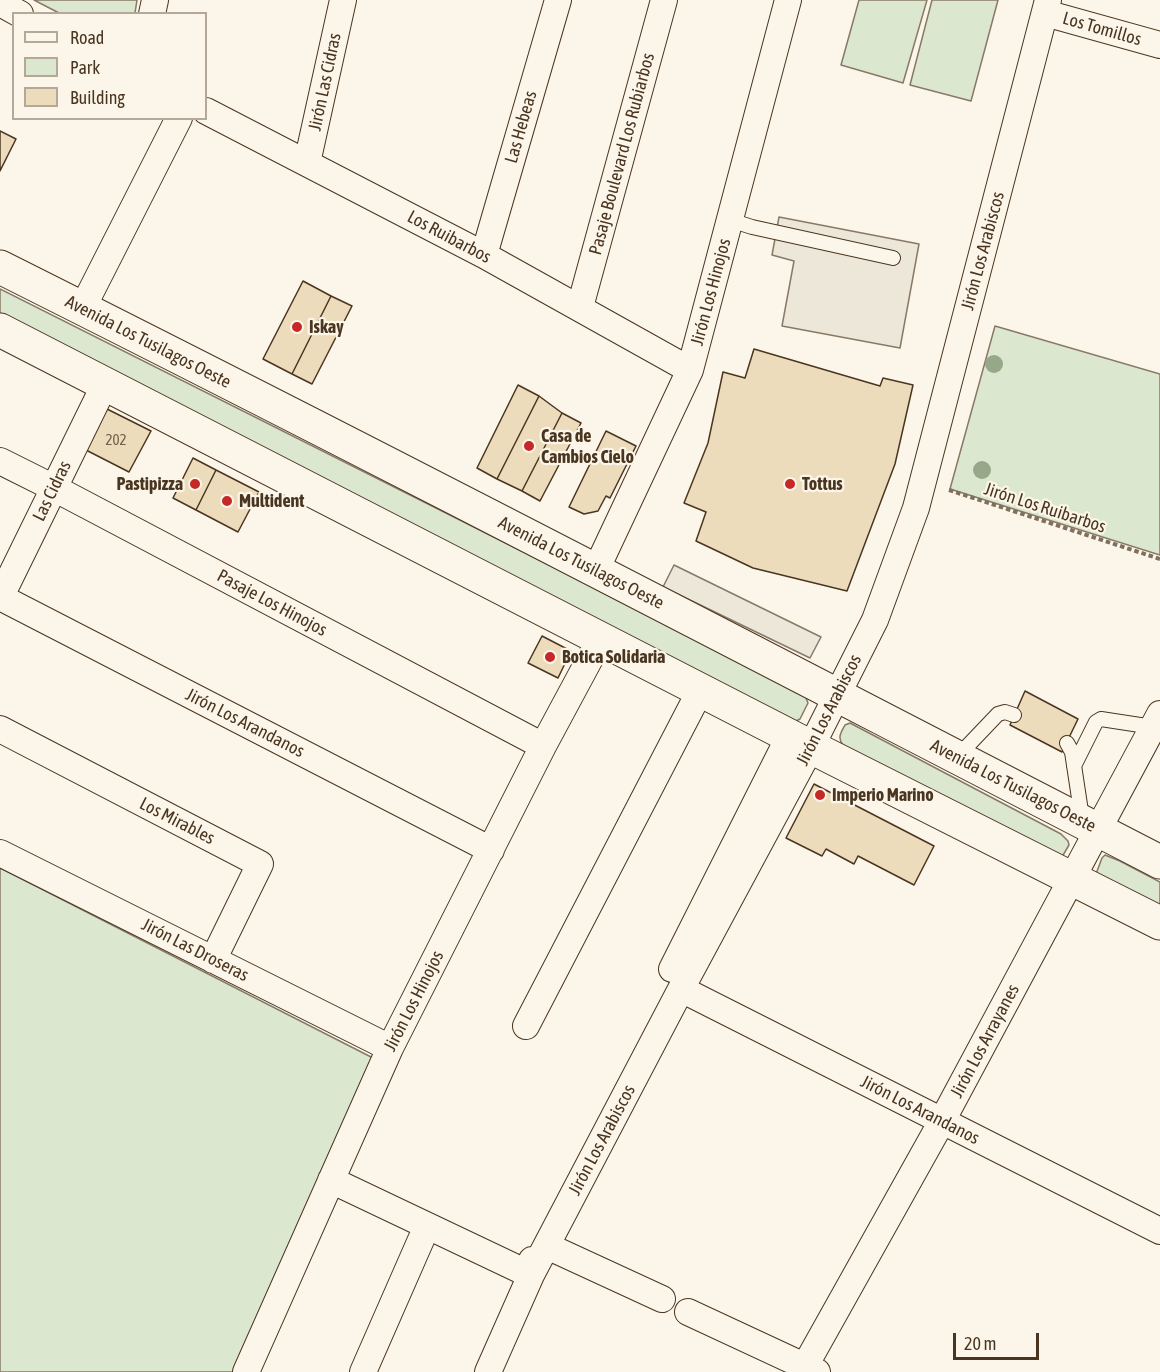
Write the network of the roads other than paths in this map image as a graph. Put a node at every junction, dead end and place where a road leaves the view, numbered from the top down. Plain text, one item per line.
1 (343, 0) edge
2 (558, 0) edge
3 (664, 0) edge
4 (788, 0) edge
5 (0, 3) edge
6 (1046, 6) edge
7 (16, 12) edge
8 (1160, 45) edge
9 (207, 112) edge
10 (178, 120) edge
11 (307, 163) junction
12 (730, 220) junction
13 (484, 255) junction
14 (893, 258) dead end
15 (0, 267) edge
16 (580, 307) junction
17 (82, 309) junction
18 (0, 330) edge
19 (690, 370) junction
20 (105, 384) junction
21 (0, 461) edge
22 (54, 488) junction
23 (596, 570) junction
24 (0, 597) edge
25 (601, 638) junction
26 (701, 689) junction
27 (836, 696) junction
28 (1014, 715) dead end
29 (1157, 721) edge
30 (0, 729) edge
31 (801, 741) junction
32 (1067, 743) dead end
33 (543, 746) junction
34 (957, 758) junction
35 (1074, 766) junction
36 (1090, 827) junction
37 (490, 850) junction
38 (0, 853) edge
39 (1160, 862) edge
40 (1072, 878) junction
41 (1160, 922) edge
42 (213, 960) junction
43 (681, 989) junction
44 (526, 1026) dead end
45 (390, 1048) junction
46 (942, 1121) junction
47 (331, 1180) junction
48 (427, 1226) junction
49 (1160, 1231) edge
50 (547, 1246) junction
51 (531, 1275) junction
52 (662, 1299) dead end
53 (688, 1312) dead end
54 (811, 1369) edge
55 (246, 1372) edge
56 (363, 1372) edge
57 (488, 1372) edge

1 - 11 street, Jirón Las Cidras
2 - 13 street, Las Hebeas
3 - 16 street, Pasaje Boulevard Los Rubiarbos
4 - 12 street, Jirón Los Hinojos
5 - 7 street
6 - 8 street, Los Tomillos
6 - 27 street, Jirón Los Arabiscos
9 - 11 street, Los Ruibarbos
10 - 17 street
11 - 13 street, Los Ruibarbos
12 - 14 lane
12 - 19 street, Jirón Los Hinojos
13 - 16 street, Los Ruibarbos
15 - 17 main road, Avenida Los Tusilagos Oeste
16 - 19 street, Los Ruibarbos
17 - 23 main road, Avenida Los Tusilagos Oeste
18 - 20 main road
19 - 23 street, Jirón Los Hinojos
20 - 22 street, Las Cidras
20 - 25 main road
21 - 22 street, Pasaje Los Hinojos
22 - 24 street, Las Cidras
22 - 33 street, Pasaje Los Hinojos
23 - 27 main road, Avenida Los Tusilagos Oeste
24 - 37 street, Jirón Los Arandanos
25 - 26 main road
25 - 33 street, Jirón Los Hinojos
26 - 31 main road
26 - 44 street
27 - 31 street, Jirón Los Arabiscos
27 - 34 main road, Avenida Los Tusilagos Oeste
28 - 34 lane
29 - 35 lane
29 - 36 street, Jirón Los Arrayanes
30 - 42 street, Los Mirables
31 - 40 main road
31 - 43 street, Jirón Los Arabiscos
31 - 51 street
32 - 35 lane
33 - 37 street, Jirón Los Hinojos
34 - 36 main road, Avenida Los Tusilagos Oeste
35 - 36 lane
36 - 39 main road, Avenida Los Tusilagos Oeste
36 - 40 street, Jirón Los Arrayanes
37 - 45 street, Jirón Los Hinojos
38 - 42 street, Jirón Las Droseras
40 - 41 main road
40 - 46 street, Jirón Los Arrayanes
42 - 45 street, Jirón Las Droseras
43 - 46 street, Jirón Los Arandanos
43 - 50 street, Jirón Los Arabiscos
45 - 47 street, Jirón Los Hinojos
46 - 49 street, Jirón Los Arandanos
46 - 54 street, Jirón Los Arrayanes
47 - 48 street
47 - 55 street, Jirón Los Hinojos
48 - 51 street
48 - 56 street
50 - 51 street, Jirón Los Arabiscos
50 - 52 street
51 - 57 street, Jirón Los Arabiscos
53 - 54 street

